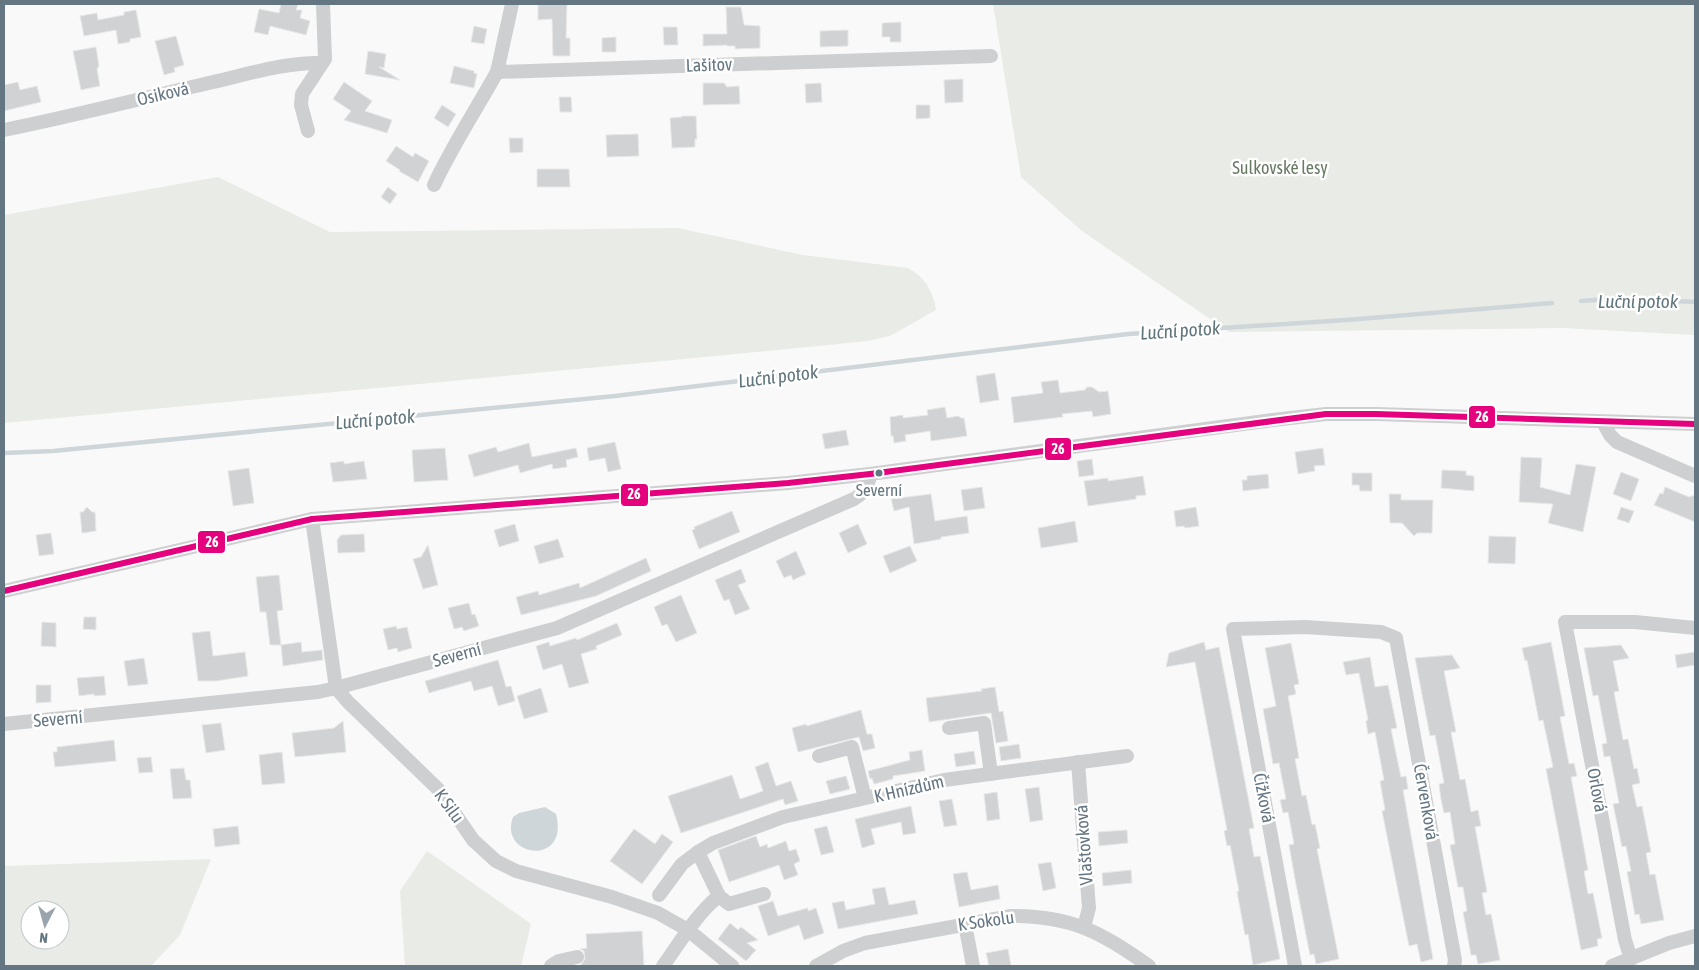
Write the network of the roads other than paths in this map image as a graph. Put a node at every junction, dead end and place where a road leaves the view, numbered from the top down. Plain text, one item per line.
1 (323, 4) edge
2 (512, 4) edge
3 (991, 56) dead end
4 (322, 63) junction
5 (497, 72) junction
6 (4, 130) edge
7 (308, 131) dead end
8 (434, 185) dead end
9 (1603, 422) junction
10 (1695, 424) edge
11 (870, 474) junction
12 (1695, 476) edge
13 (312, 519) junction
14 (4, 591) edge
15 (1695, 628) edge
16 (1233, 629) joint
17 (336, 688) junction
18 (4, 724) edge
19 (949, 728) dead end
20 (819, 756) dead end
21 (1128, 756) dead end
22 (1078, 762) junction
23 (991, 774) junction
24 (865, 798) junction
25 (698, 852) junction
26 (764, 894) dead end
27 (659, 895) dead end
28 (719, 896) junction
29 (965, 924) junction
30 (1084, 927) junction
31 (688, 930) junction
32 (1695, 936) edge
33 (577, 958) dead end
34 (1631, 958) junction
35 (551, 966) edge
36 (663, 966) edge
37 (732, 966) edge
38 (816, 966) edge
39 (973, 966) edge
40 (1149, 966) edge
41 (1295, 966) edge
42 (1454, 966) edge
43 (1612, 966) edge

1 - 4 street
2 - 5 street
3 - 5 street, Lašitov
4 - 6 street, Osiková
4 - 7 street
5 - 8 street
9 - 10 street
9 - 11 street
9 - 12 street
11 - 13 street
11 - 17 street, Severní
13 - 14 street
13 - 17 street
15 - 34 street, Orlová
16 - 41 street, Čížková
16 - 42 street, Červenková
17 - 18 street, Severní
17 - 31 street, K Silu
19 - 23 street
20 - 24 street
21 - 22 street, K Hnízdům
22 - 23 street, K Hnízdům
22 - 30 street, Vlaštovková
23 - 24 street, K Hnízdům
24 - 25 street, K Hnízdům
25 - 27 street, K Hnízdům
25 - 28 street
26 - 28 street
28 - 31 street
29 - 30 street, K Sokolu
29 - 38 street, K Sokolu
29 - 39 street
30 - 40 street, K Sokolu
31 - 36 street
31 - 37 street, K Silu
32 - 34 street
33 - 35 street
34 - 43 street

